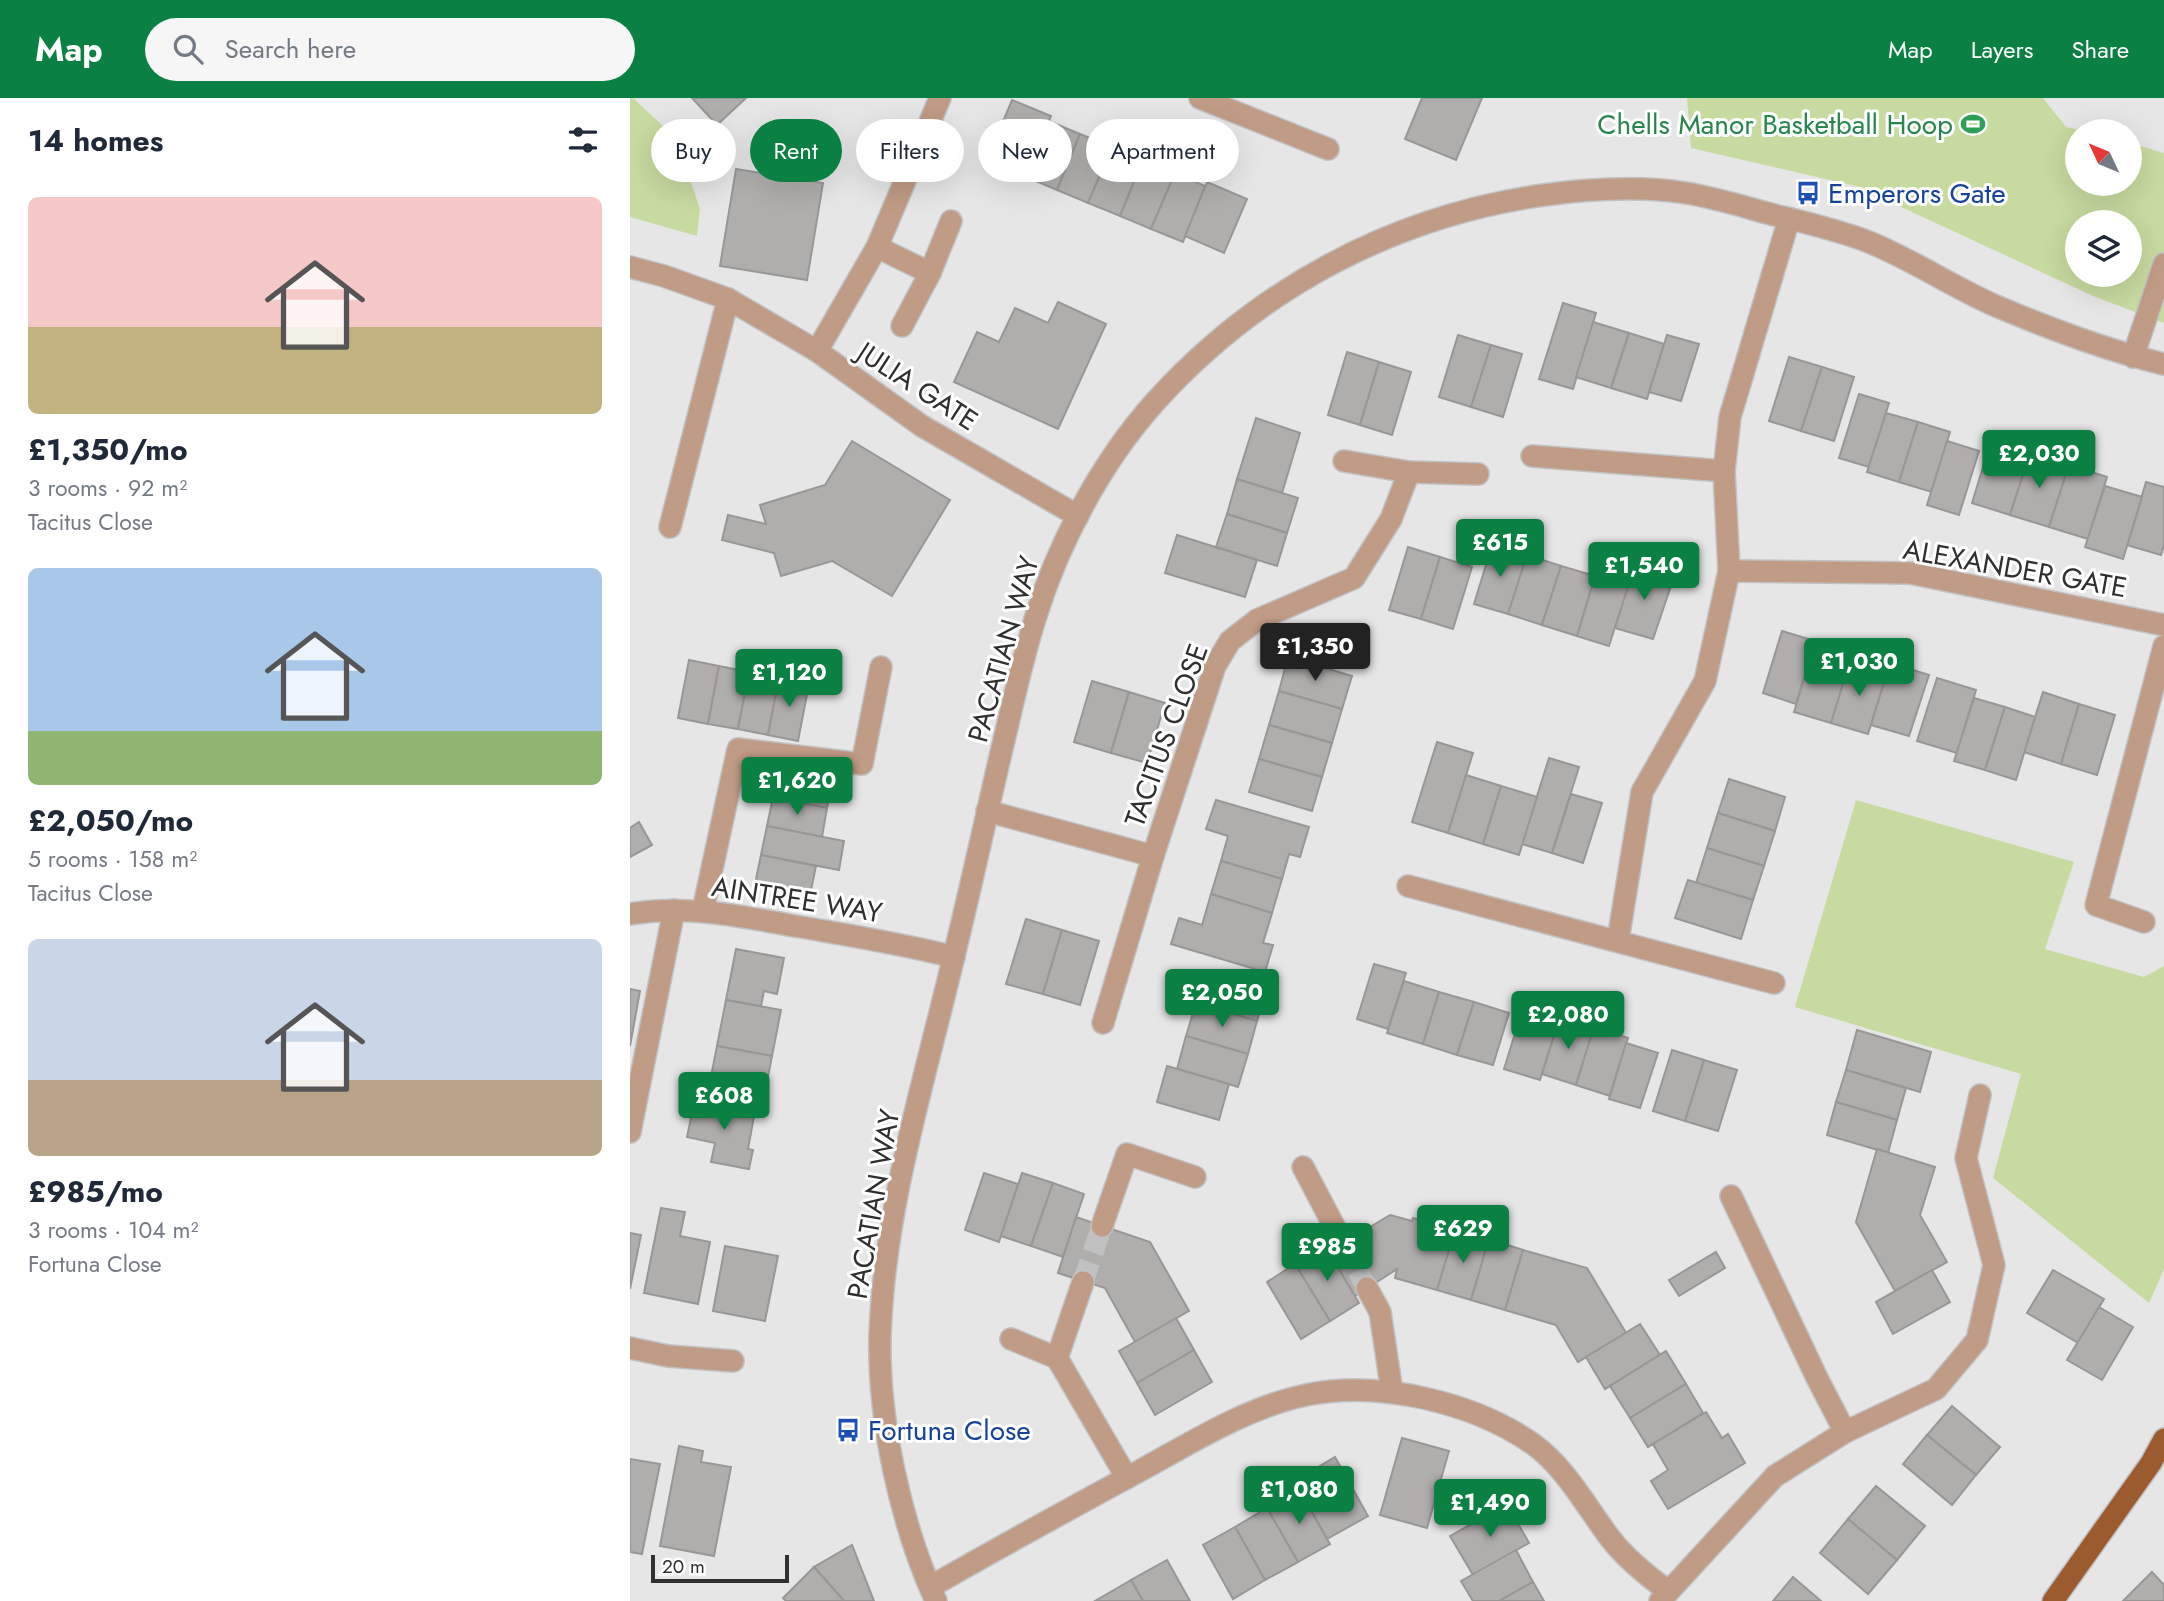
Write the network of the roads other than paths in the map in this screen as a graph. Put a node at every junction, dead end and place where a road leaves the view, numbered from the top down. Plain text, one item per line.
1 (940, 98) edge
2 (1200, 98) edge
3 (1328, 149) dead end
4 (1789, 219) junction
5 (951, 221) dead end
6 (877, 247) junction
7 (2164, 264) edge
8 (630, 267) edge
9 (930, 273) junction
10 (729, 299) junction
11 (902, 326) dead end
12 (817, 351) junction
13 (2133, 357) junction
14 (2164, 364) edge
15 (1532, 456) dead end
16 (1344, 461) dead end
17 (1724, 471) junction
18 (1409, 472) junction
19 (1478, 474) dead end
20 (1078, 516) junction
21 (670, 527) dead end
22 (1729, 571) junction
23 (2164, 625) edge
24 (2164, 646) edge
25 (881, 667) dead end
26 (987, 811) junction
27 (1153, 856) junction
28 (1408, 886) dead end
29 (674, 910) junction
30 (703, 910) junction
31 (630, 914) edge
32 (2144, 922) dead end
33 (1618, 940) junction
34 (954, 957) junction
35 (1774, 983) dead end
36 (1103, 1023) dead end
37 (1980, 1095) dead end
38 (630, 1132) edge
39 (1303, 1167) dead end
40 (1195, 1177) dead end
41 (1731, 1196) dead end
42 (1102, 1226) tunnel mouth
43 (1343, 1243) tunnel mouth
44 (1083, 1282) tunnel mouth
45 (1367, 1288) tunnel mouth
46 (1011, 1339) dead end
47 (630, 1348) edge
48 (1057, 1358) junction
49 (733, 1361) dead end
50 (1392, 1392) junction
51 (1845, 1432) junction
52 (2164, 1439) edge
53 (1127, 1478) junction
54 (933, 1594) edge
55 (1664, 1596) edge
56 (2053, 1601) edge

1 - 6 street
2 - 3 street
4 - 13 street, PACATIAN WAY
4 - 17 street
4 - 20 street, PACATIAN WAY
5 - 9 street
6 - 9 street
6 - 12 street
7 - 13 street
8 - 10 street, JULIA GATE
9 - 11 street
10 - 12 street, JULIA GATE
10 - 21 street
12 - 20 street, JULIA GATE
13 - 14 street, PACATIAN WAY
15 - 17 street
16 - 18 street
17 - 22 street
18 - 19 street
18 - 27 street, TACITUS CLOSE
20 - 26 street, PACATIAN WAY
22 - 23 street, ALEXANDER GATE
22 - 33 street
24 - 32 street
25 - 30 street
26 - 27 street, TACITUS CLOSE
26 - 34 street, PACATIAN WAY
27 - 36 street, TACITUS CLOSE
28 - 33 street
29 - 30 street, AINTREE WAY
29 - 31 street, AINTREE WAY
29 - 38 street
30 - 34 street, AINTREE WAY
33 - 35 street
34 - 54 street, PACATIAN WAY
37 - 51 street
39 - 43 street
40 - 42 street
41 - 51 street
44 - 48 street
45 - 50 street
46 - 48 street
47 - 49 street
48 - 53 street
50 - 53 street
50 - 55 street
51 - 55 street
52 - 56 main road
53 - 54 street

